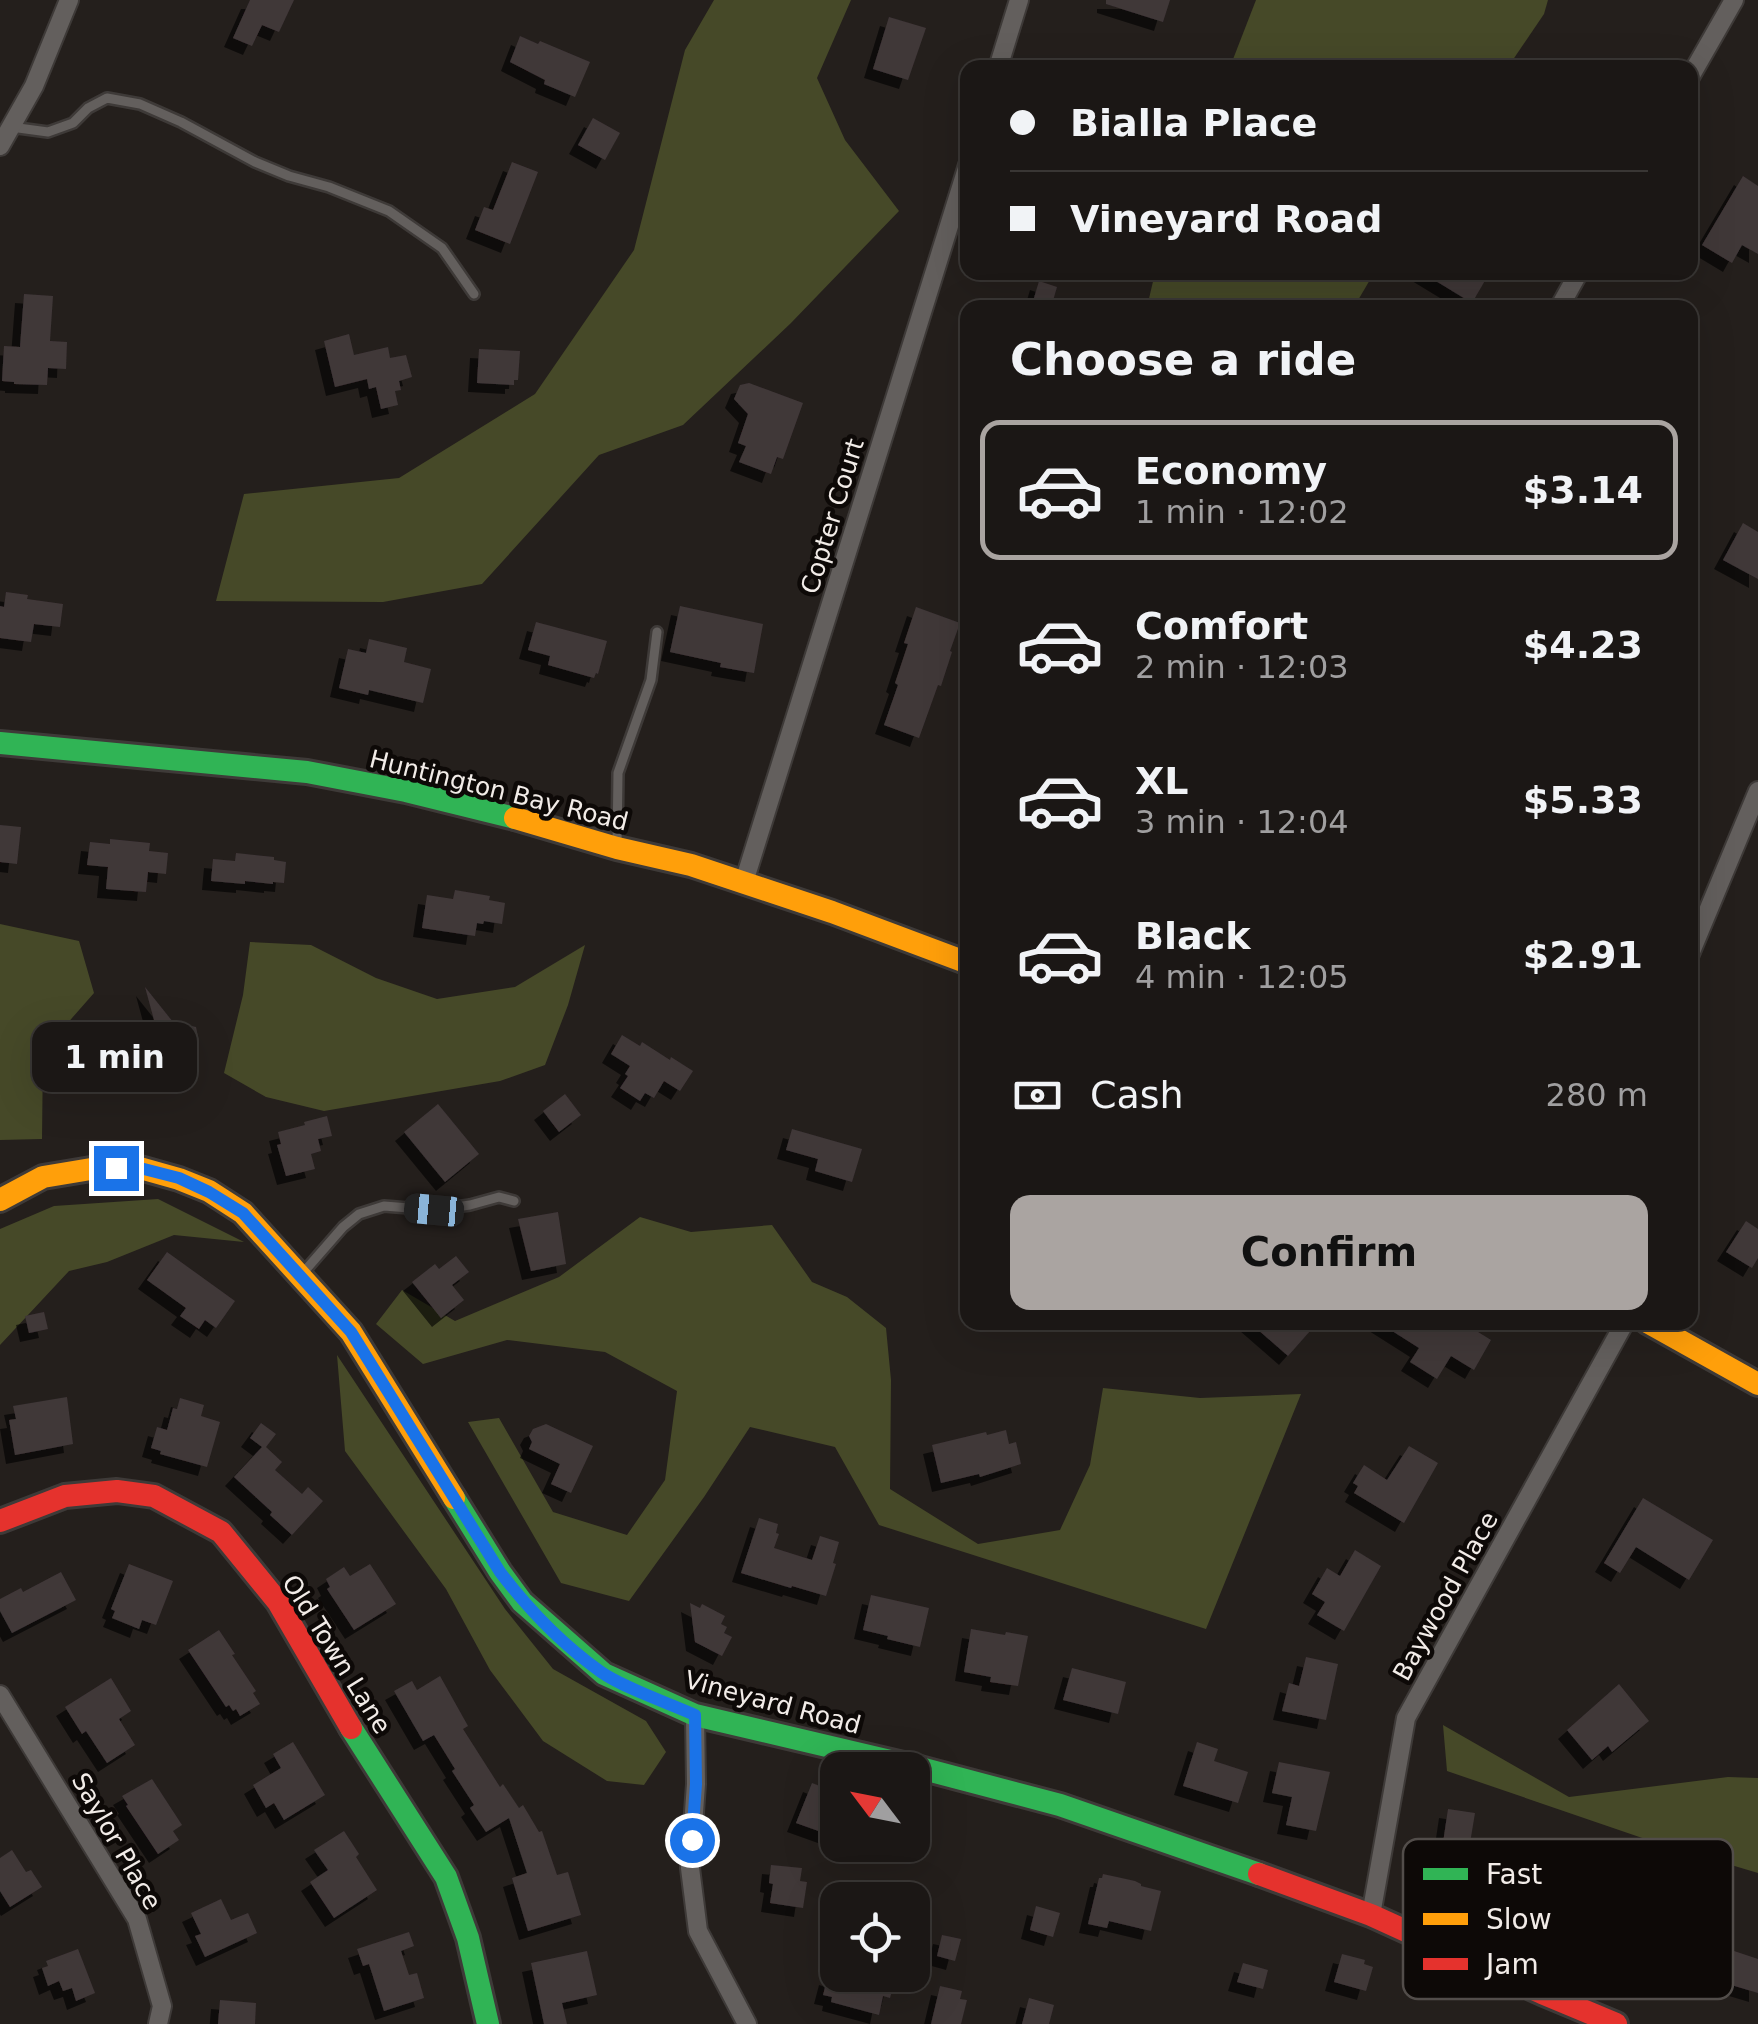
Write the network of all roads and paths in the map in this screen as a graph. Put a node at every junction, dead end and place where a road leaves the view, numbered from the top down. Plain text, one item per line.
1 (69, 0) edge
2 (1019, 0) edge
3 (1734, 0) edge
4 (1000, 60) edge
5 (1698, 64) edge
6 (11, 127) junction
7 (0, 146) edge
8 (960, 191) edge
9 (474, 294) dead end
10 (657, 632) dead end
11 (0, 743) edge
12 (1758, 791) edge
13 (617, 848) junction
14 (744, 882) junction
15 (1698, 935) edge
16 (960, 961) edge
17 (0, 1200) edge
18 (514, 1201) dead end
19 (301, 1276) junction
20 (1621, 1330) edge
21 (1662, 1330) edge
22 (1758, 1384) edge
23 (0, 1521) edge
24 (0, 1695) edge
25 (695, 1715) junction
26 (1371, 1915) junction
27 (1403, 1930) edge
28 (1558, 1999) edge
29 (158, 2024) edge
30 (488, 2024) edge
31 (747, 2024) edge
32 (1616, 2024) edge

1 - 6 street
2 - 4 street
3 - 5 street
6 - 7 street
6 - 9 lane
8 - 14 street, Copter Court
10 - 13 lane
11 - 13 street, Huntington Bay Road
12 - 15 street
13 - 14 street, Huntington Bay Road
14 - 16 street, Huntington Bay Road
17 - 19 street, Vineyard Road
18 - 19 lane
19 - 25 street, Vineyard Road
20 - 26 street, Baywood Place
21 - 22 street
23 - 30 street, Old Town Lane
24 - 29 street, Saylor Place
25 - 26 street, Vineyard Road
25 - 31 street
26 - 27 street, Vineyard Road
28 - 32 street, Vineyard Road

